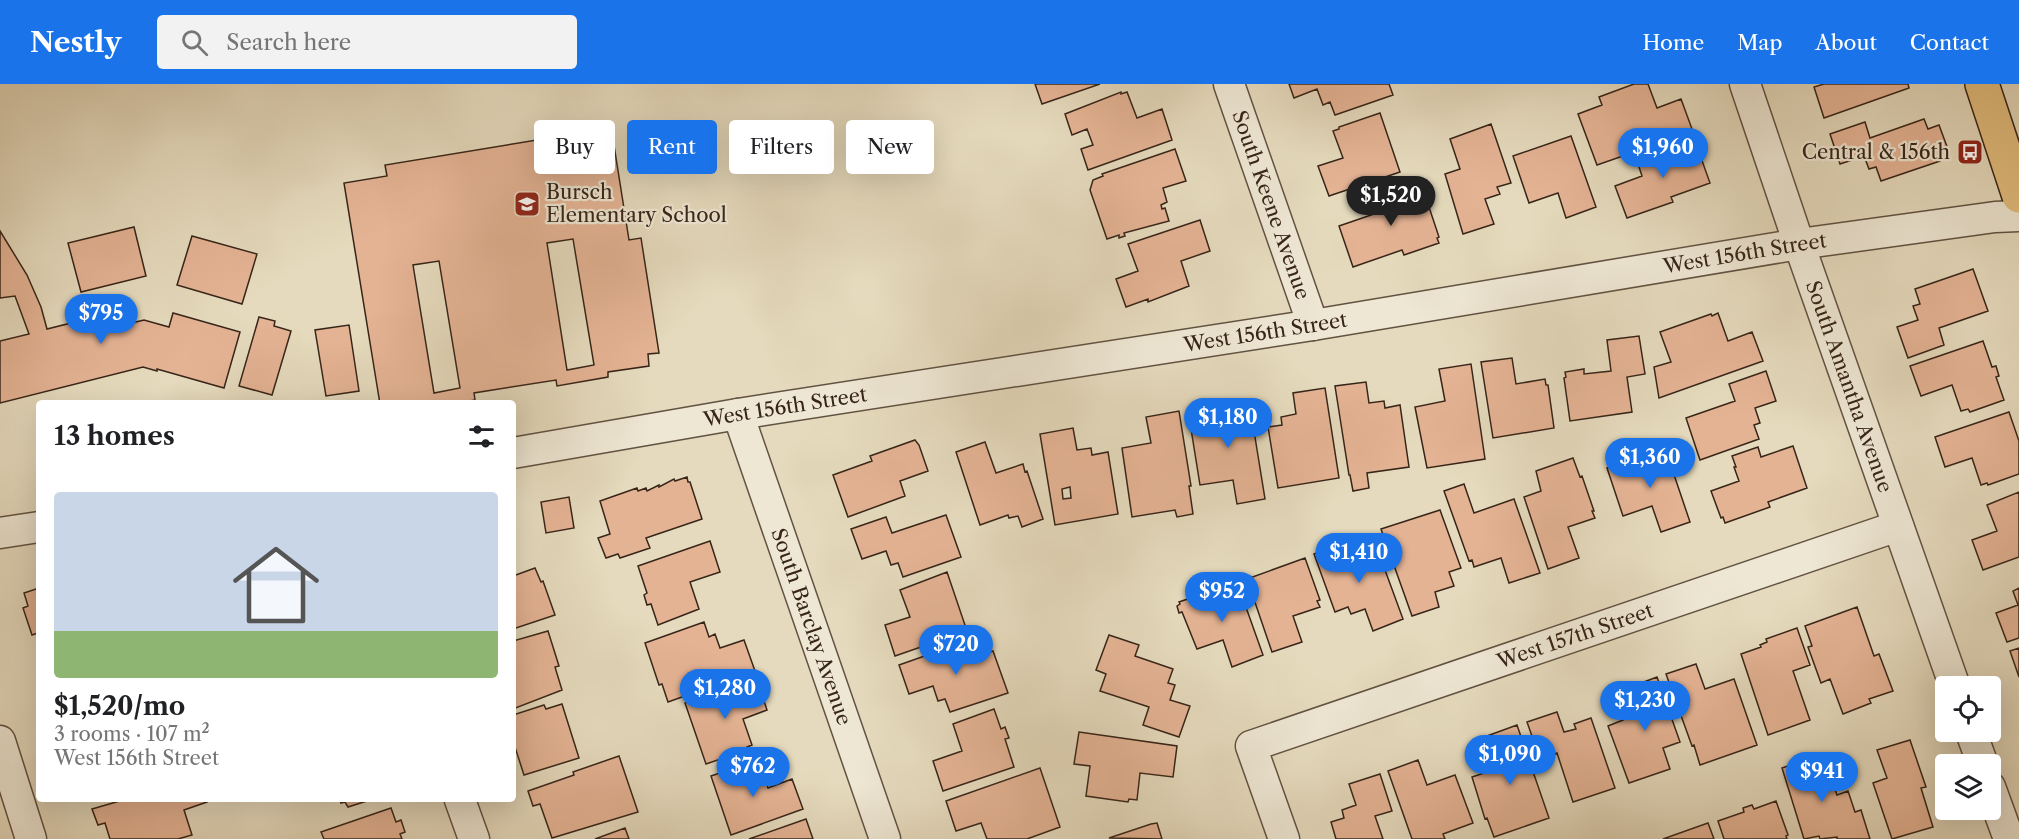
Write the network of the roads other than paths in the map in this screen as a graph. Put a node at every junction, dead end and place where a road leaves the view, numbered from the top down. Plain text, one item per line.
1 (1229, 84) edge
2 (1745, 84) edge
3 (1982, 84) edge
4 (2019, 196) edge
5 (2019, 216) edge
6 (1798, 244) junction
7 (1313, 325) junction
8 (738, 414) junction
9 (516, 452) edge
10 (1898, 526) junction
11 (36, 527) edge
12 (0, 533) edge
13 (1951, 676) edge
14 (0, 741) edge
15 (461, 802) edge
16 (2001, 817) edge
17 (32, 839) edge
18 (474, 839) edge
19 (885, 839) edge
20 (1284, 839) edge
21 (2009, 839) edge

1 - 7 street, South Keene Avenue
2 - 6 street, South Amantha Avenue
3 - 4 main road
5 - 6 street, West 156th Street
6 - 7 street, West 156th Street
6 - 10 street, South Amantha Avenue
7 - 8 street, West 156th Street
8 - 9 street, West 156th Street
8 - 19 street, South Barclay Avenue
10 - 13 street, South Amantha Avenue
10 - 20 street, West 157th Street
11 - 12 street
14 - 17 street
15 - 18 street
16 - 21 street

